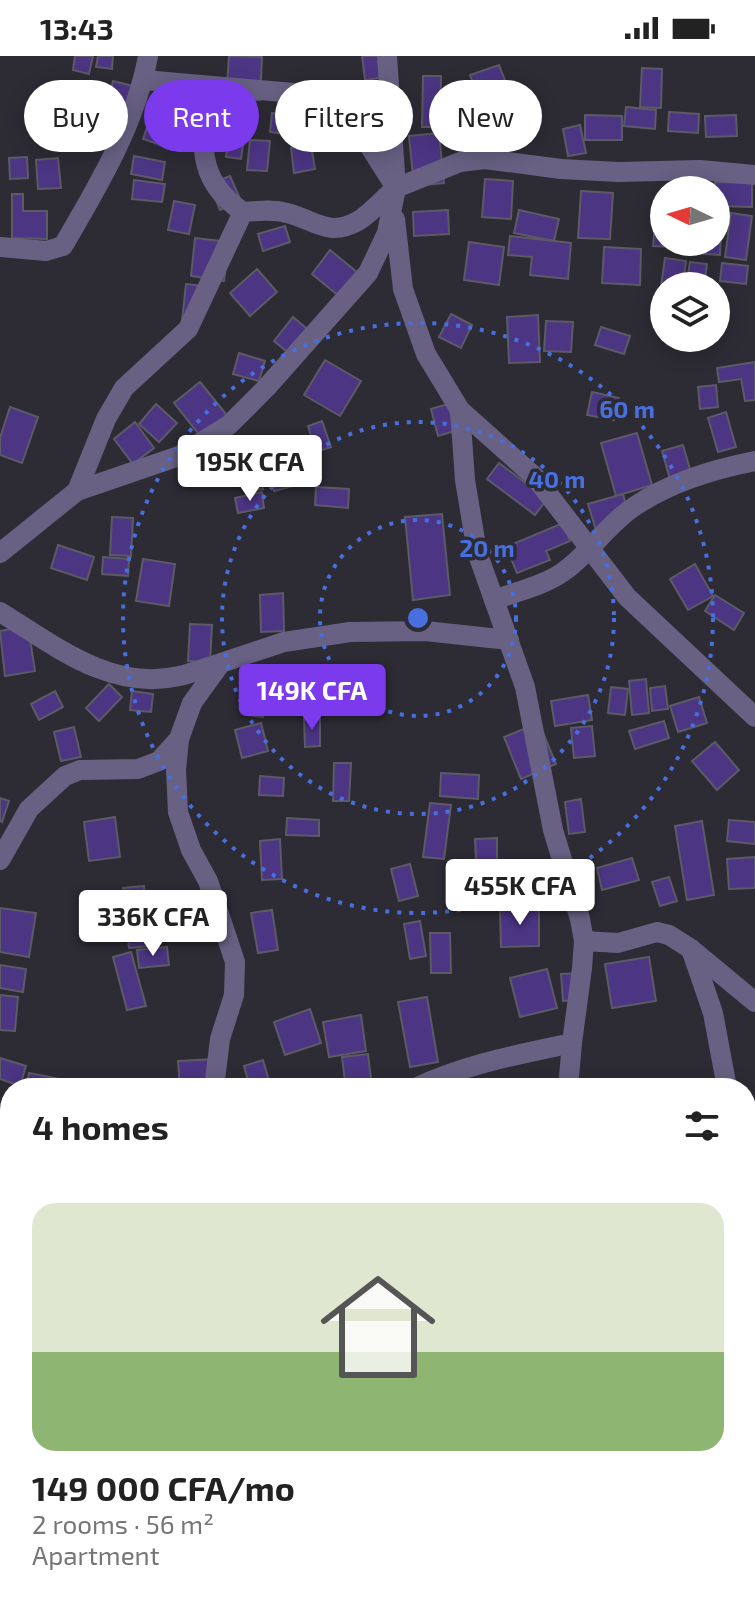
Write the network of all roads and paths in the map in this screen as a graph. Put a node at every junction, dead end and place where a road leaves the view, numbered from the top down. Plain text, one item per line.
1 (148, 56) edge
2 (387, 56) edge
3 (144, 80) joint
4 (259, 90) edge
5 (203, 152) edge
6 (755, 175) edge
7 (394, 196) junction
8 (243, 212) junction
9 (0, 247) edge
10 (460, 410) junction
11 (755, 461) edge
12 (77, 491) junction
13 (589, 549) junction
14 (0, 553) edge
15 (494, 600) junction
16 (0, 612) edge
17 (509, 640) junction
18 (221, 663) junction
19 (755, 717) edge
20 (179, 739) junction
21 (0, 860) edge
22 (584, 941) junction
23 (691, 949) junction
24 (755, 1002) edge
25 (572, 1043) junction
26 (215, 1078) edge
27 (438, 1078) edge
28 (569, 1078) edge
29 (725, 1078) edge

1 - 3 street
2 - 7 street
3 - 9 street
4 - 7 street
5 - 8 street
6 - 7 street
7 - 8 street
7 - 10 street
7 - 12 street
8 - 12 street
10 - 13 street
10 - 15 street
11 - 13 street
12 - 14 street
13 - 15 street
13 - 19 street
15 - 17 street
16 - 18 street
17 - 18 street
17 - 22 street
18 - 20 street
20 - 21 street
20 - 26 street
22 - 23 street
22 - 25 street
23 - 24 street
23 - 29 street
25 - 27 street
25 - 28 street

